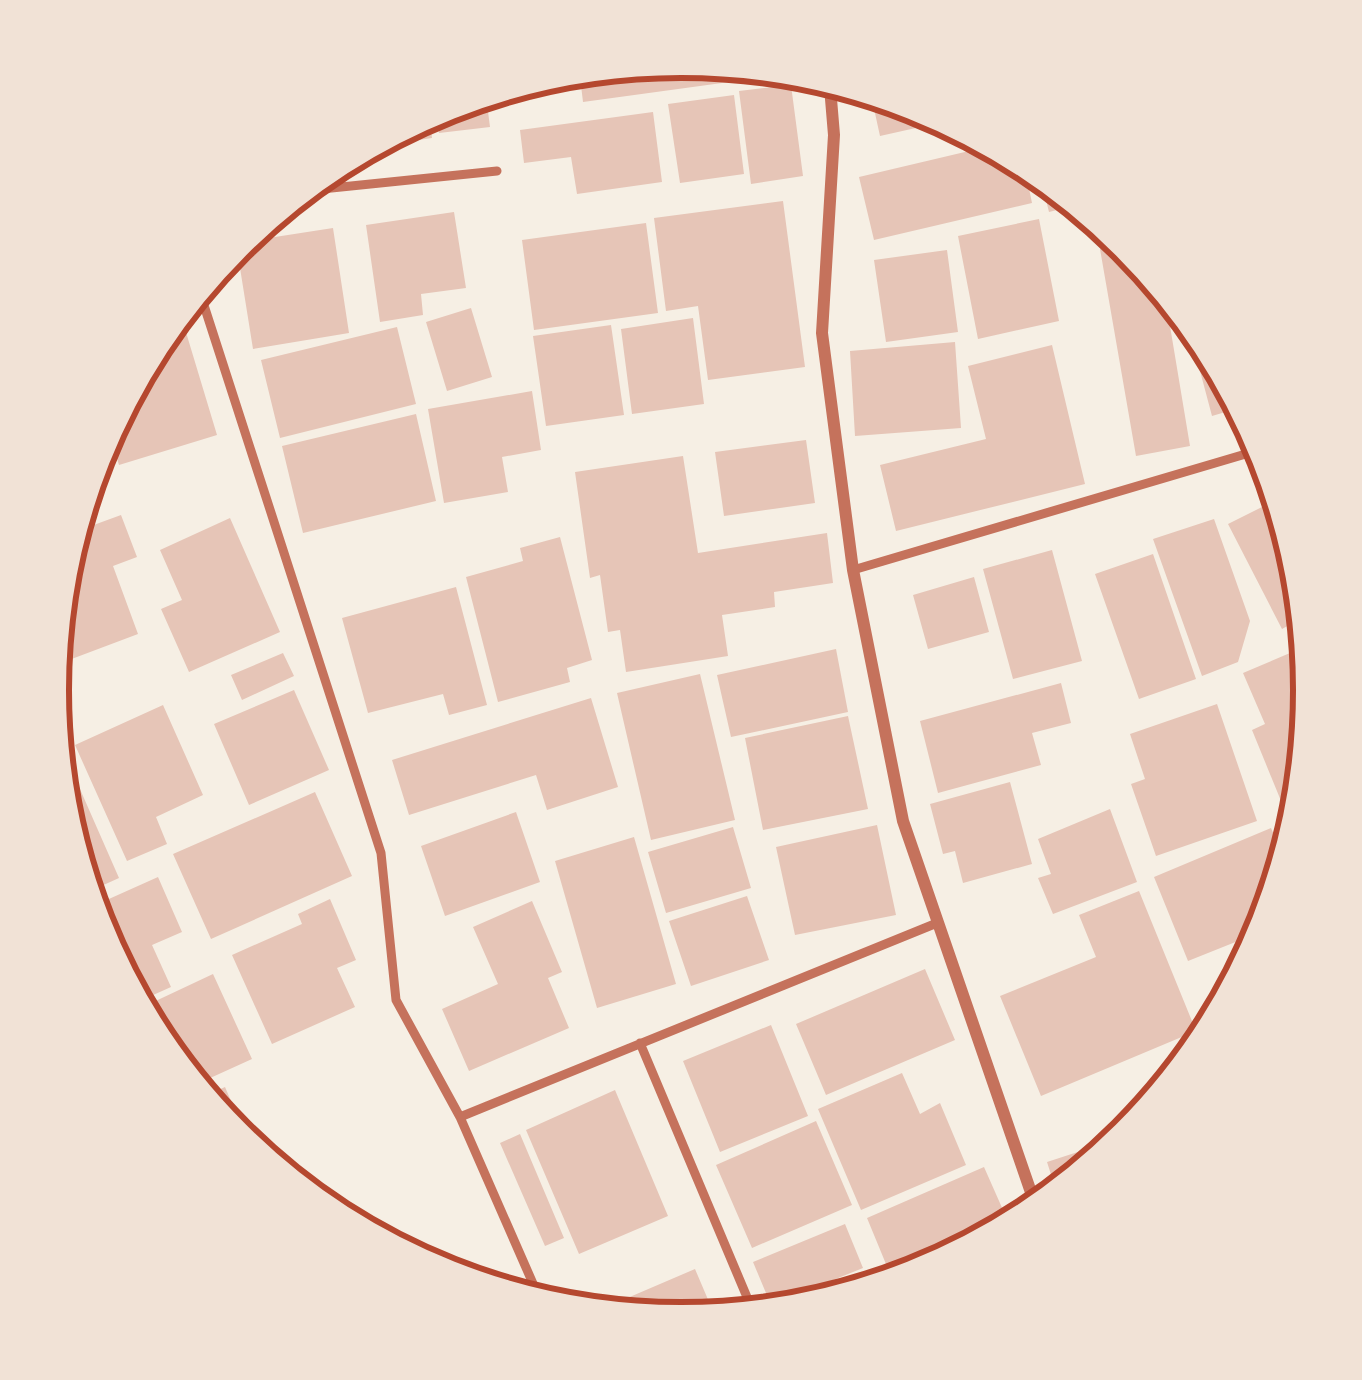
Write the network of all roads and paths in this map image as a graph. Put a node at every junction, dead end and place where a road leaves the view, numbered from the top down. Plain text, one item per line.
1 (831, 97) edge
2 (497, 171) dead end
3 (331, 188) edge
4 (204, 306) edge
5 (1245, 454) edge
6 (853, 569) junction
7 (937, 923) junction
8 (640, 1043) junction
9 (460, 1117) junction
10 (1031, 1192) edge
11 (533, 1283) edge
12 (748, 1298) edge

1 - 6 street
2 - 3 lane
4 - 9 lane
5 - 6 lane
6 - 7 street
7 - 8 lane
7 - 10 street
8 - 9 lane
8 - 12 lane
9 - 11 lane

